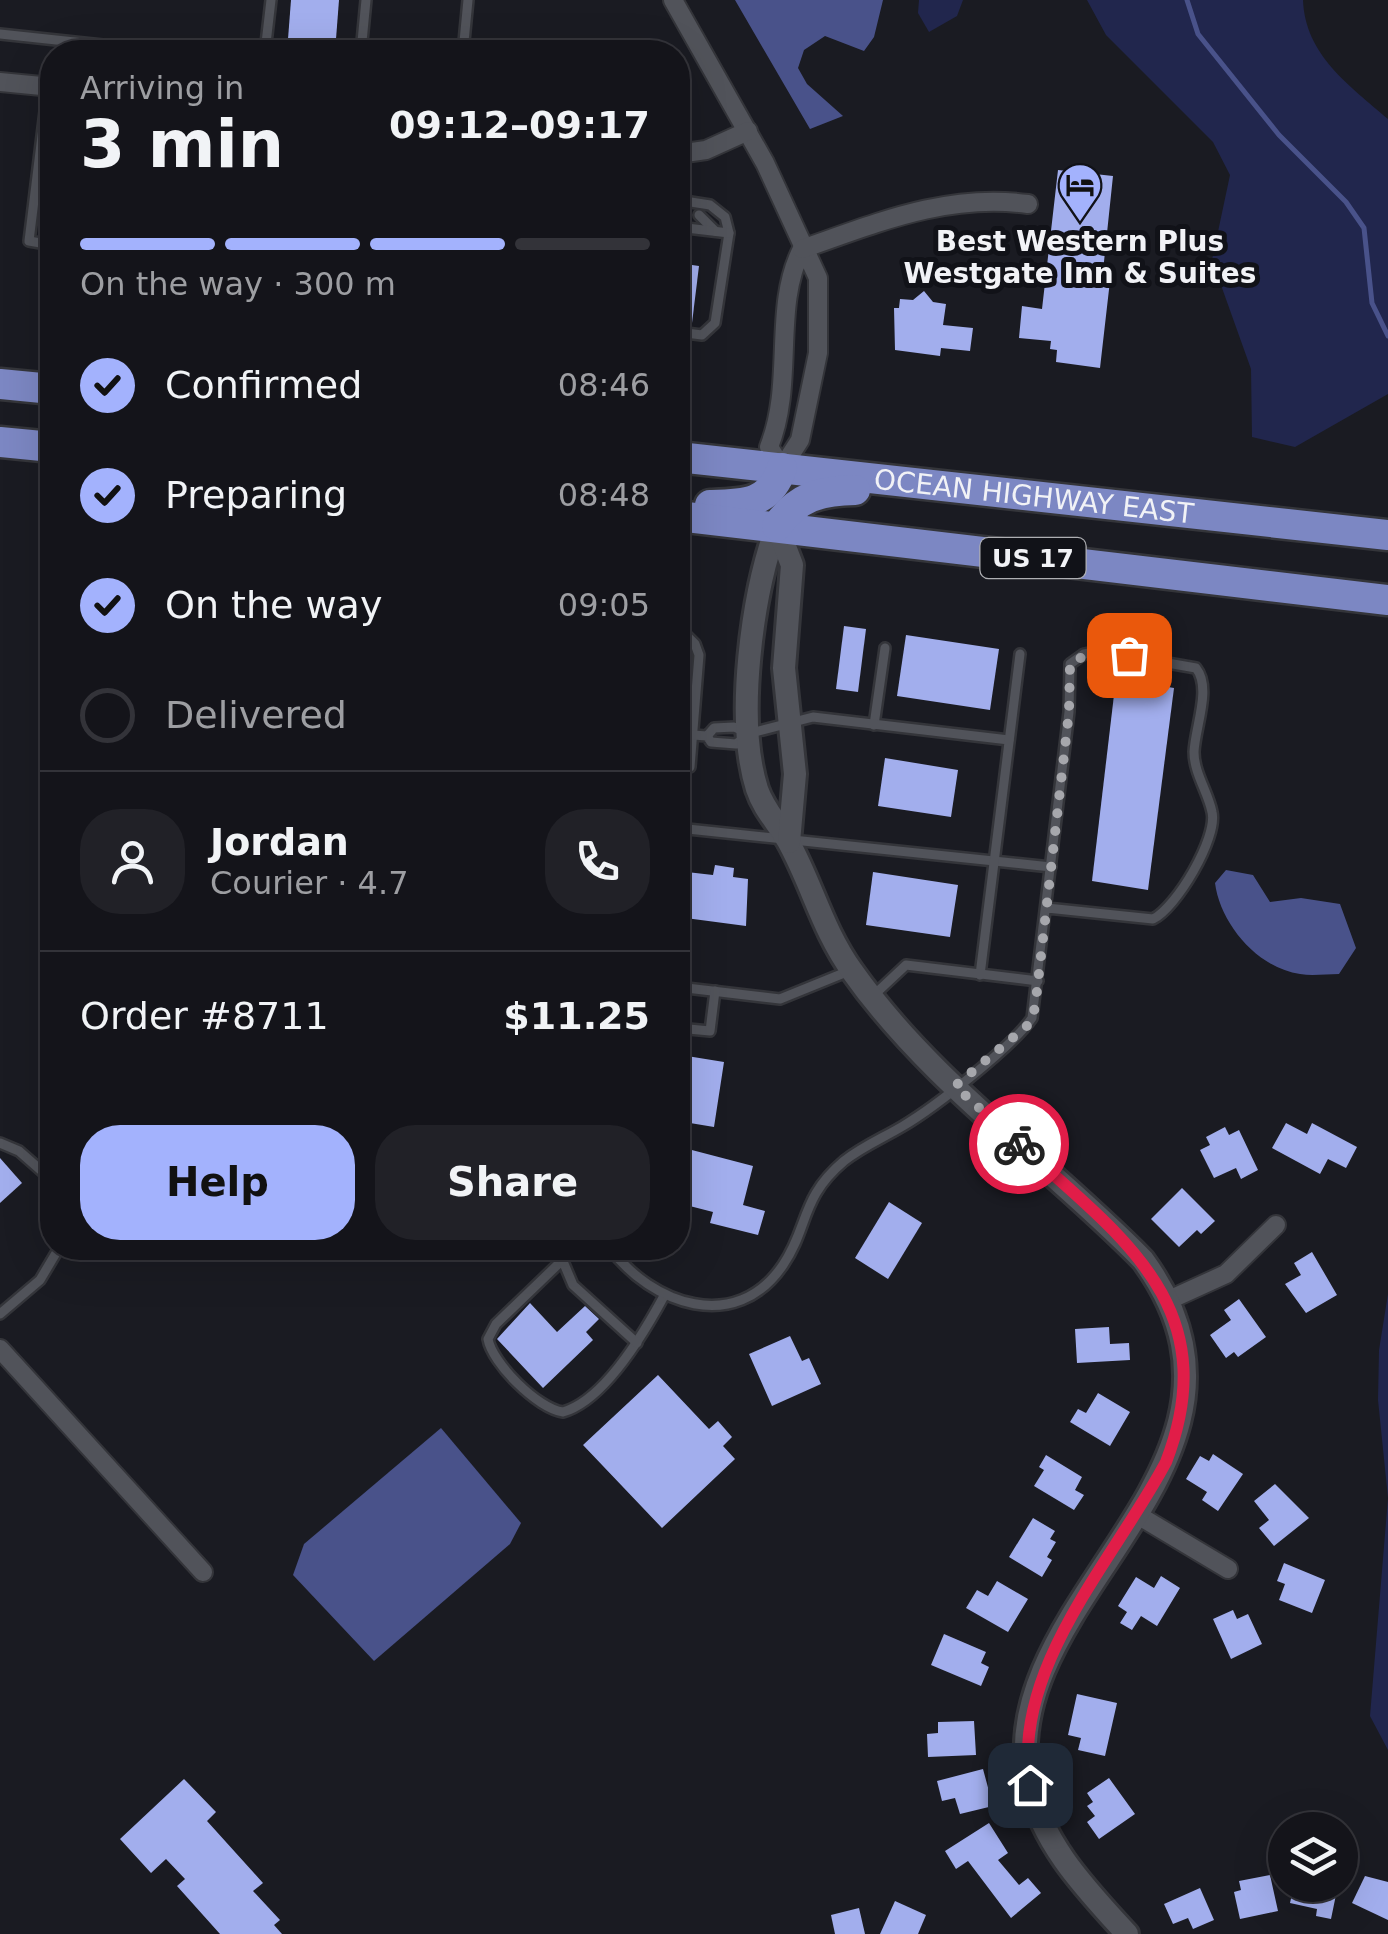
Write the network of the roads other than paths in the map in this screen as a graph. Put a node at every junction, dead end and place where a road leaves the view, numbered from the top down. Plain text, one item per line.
1 (271, 0) edge
2 (366, 0) edge
3 (468, 0) edge
4 (673, 0) edge
5 (0, 34) edge
6 (56, 40) edge
7 (267, 40) edge
8 (362, 40) edge
9 (463, 40) edge
10 (0, 82) edge
11 (40, 86) edge
12 (748, 132) junction
13 (690, 152) edge
14 (40, 160) edge
15 (690, 202) edge
16 (1028, 204) dead end
17 (699, 214) dead end
18 (690, 229) edge
19 (715, 231) junction
20 (730, 233) junction
21 (40, 242) edge
22 (802, 249) junction
23 (690, 334) edge
24 (0, 384) edge
25 (40, 388) edge
26 (40, 397) edge
27 (0, 398) edge
28 (0, 442) edge
29 (40, 447) edge
30 (690, 458) edge
31 (782, 468) junction
32 (948, 486) junction
33 (690, 505) edge
34 (690, 517) edge
35 (777, 526) junction
36 (1388, 535) edge
37 (1388, 600) edge
38 (690, 638) edge
39 (885, 648) dead end
40 (1020, 654) dead end
41 (787, 720) junction
42 (874, 724) junction
43 (750, 734) junction
44 (694, 735) junction
45 (707, 736) junction
46 (1009, 740) junction
47 (690, 768) edge
48 (690, 830) edge
49 (788, 842) junction
50 (993, 861) junction
51 (1052, 867) junction
52 (1047, 908) junction
53 (852, 970) junction
54 (980, 975) junction
55 (1038, 981) junction
56 (690, 989) edge
57 (715, 992) junction
58 (872, 997) junction
59 (690, 1030) edge
60 (955, 1086) junction
61 (0, 1142) edge
62 (40, 1169) edge
63 (1276, 1225) dead end
64 (52, 1260) edge
65 (561, 1260) edge
66 (562, 1260) edge
67 (621, 1260) edge
68 (664, 1296) junction
69 (1169, 1300) junction
70 (0, 1314) edge
71 (638, 1342) junction
72 (0, 1349) edge
73 (1136, 1514) junction
74 (1228, 1569) dead end
75 (204, 1572) dead end
76 (1127, 1934) edge

1 - 7 lane
2 - 8 lane
3 - 9 lane
4 - 12 street
5 - 6 lane
10 - 11 street
12 - 13 street
12 - 22 street
14 - 21 lane
15 - 20 lane
16 - 22 street
17 - 19 lane
18 - 19 lane
19 - 20 lane
20 - 23 lane
22 - 31 street
22 - 31 street
24 - 25 highway
26 - 27 highway
28 - 29 highway
30 - 31 highway, OCEAN HIGHWAY EAST / US 17
31 - 32 highway, OCEAN HIGHWAY EAST / US 17
31 - 33 highway
32 - 35 highway
32 - 36 highway, OCEAN HIGHWAY EAST / US 17
34 - 35 highway, OCEAN HIGHWAY EAST / US 17
35 - 37 highway, OCEAN HIGHWAY EAST / US 17
35 - 41 street
35 - 43 street
38 - 44 lane
39 - 42 lane
40 - 46 lane
41 - 42 lane
41 - 43 lane
41 - 49 street
42 - 46 lane
43 - 45 lane
43 - 45 lane
43 - 49 street
44 - 45 lane
44 - 47 lane
46 - 50 lane
48 - 49 lane
49 - 50 lane
49 - 53 street
50 - 51 lane
50 - 54 lane
51 - 52 lane
51 - 52 lane
52 - 55 lane
53 - 57 lane
53 - 58 street
54 - 55 lane
54 - 58 lane
55 - 60 lane
56 - 57 lane
57 - 59 lane
58 - 60 street
60 - 68 lane
60 - 69 street
61 - 62 lane
63 - 69 street
64 - 70 lane
65 - 71 lane
66 - 71 lane
67 - 68 lane
68 - 71 lane
69 - 73 street
72 - 75 street
73 - 74 street
73 - 76 street

